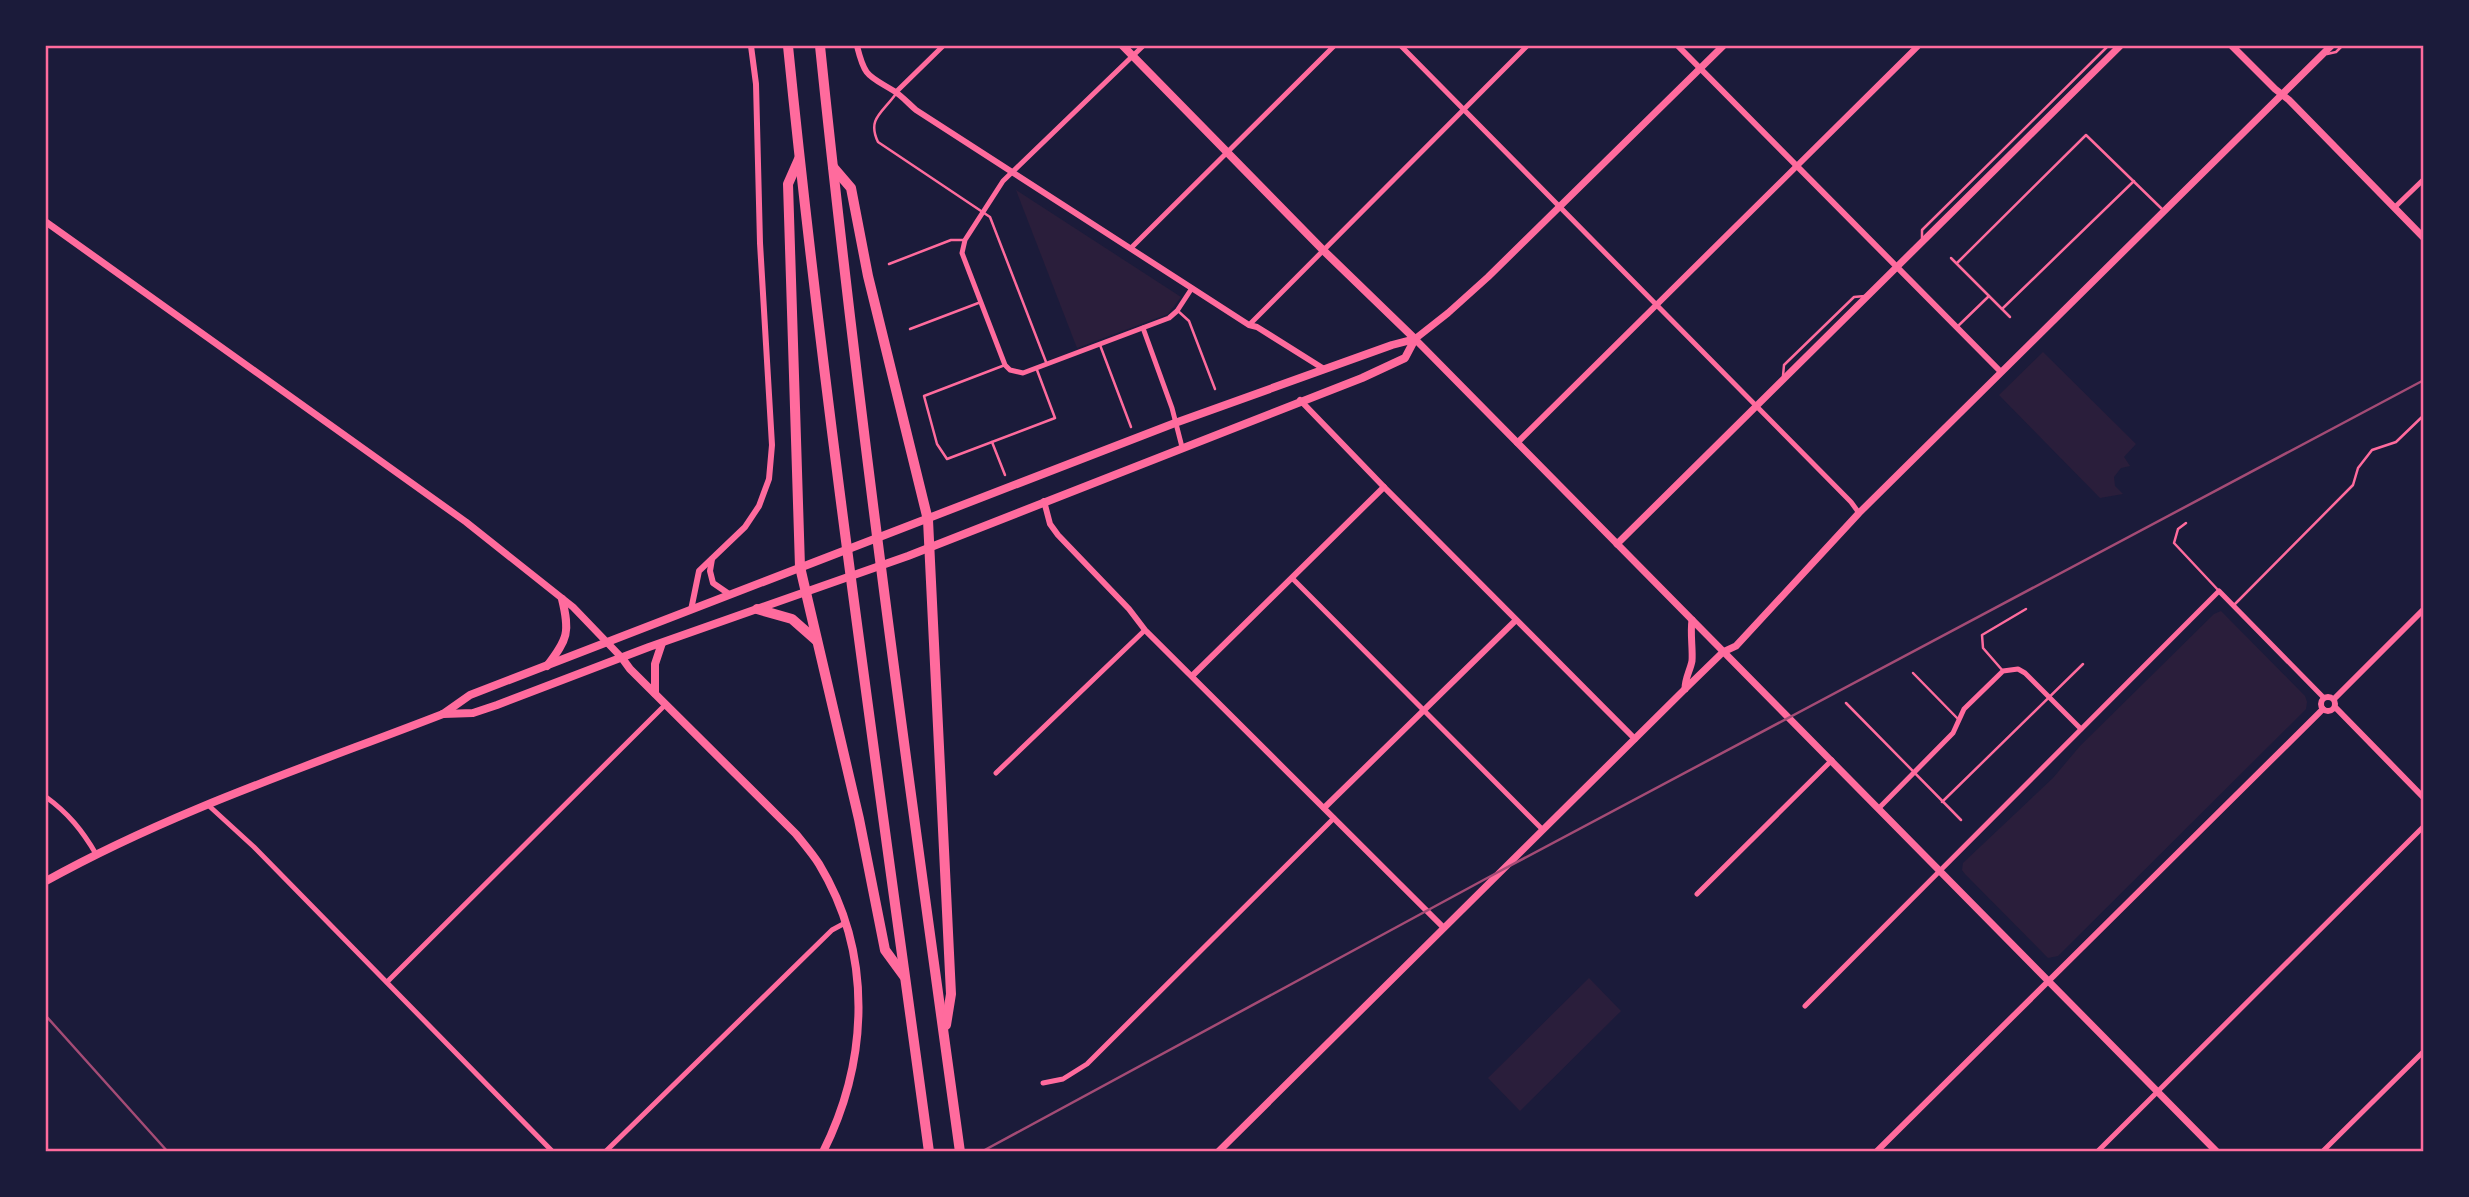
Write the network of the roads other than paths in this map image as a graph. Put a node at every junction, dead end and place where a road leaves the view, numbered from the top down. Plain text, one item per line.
1 (751, 46) edge
2 (788, 46) edge
3 (820, 46) edge
4 (857, 46) edge
5 (943, 46) edge
6 (1123, 46) edge
7 (1143, 46) edge
8 (1334, 46) edge
9 (1401, 46) edge
10 (1527, 46) edge
11 (1678, 46) edge
12 (1723, 46) edge
13 (1918, 46) edge
14 (2108, 46) edge
15 (2120, 46) edge
16 (2232, 46) edge
17 (2331, 46) edge
18 (2342, 46) edge
19 (1132, 55) junction
20 (2322, 55) junction
21 (1700, 68) junction
22 (896, 92) junction
23 (2282, 94) junction
24 (1463, 109) junction
25 (1227, 152) junction
26 (799, 158) junction
27 (1797, 165) junction
28 (832, 167) junction
29 (1013, 171) junction
30 (2424, 179) edge
31 (2134, 181) junction
32 (1560, 206) junction
33 (2394, 208) junction
34 (2163, 210) junction
35 (984, 211) junction
36 (46, 222) edge
37 (2424, 238) edge
38 (965, 240) junction
39 (1922, 242) junction
40 (1131, 248) junction
41 (1323, 250) junction
42 (1951, 258) dead end
43 (1957, 263) junction
44 (889, 264) dead end
45 (1897, 267) junction
46 (1192, 288) junction
47 (1989, 296) junction
48 (981, 302) junction
49 (1656, 304) junction
50 (2002, 309) junction
51 (1177, 311) junction
52 (2010, 317) dead end
53 (1249, 325) junction
54 (1957, 327) junction
55 (1143, 328) junction
56 (910, 329) dead end
57 (1415, 339) junction
58 (1100, 344) junction
59 (1005, 365) junction
60 (1048, 365) junction
61 (1036, 369) junction
62 (1324, 369) junction
63 (2001, 372) junction
64 (1215, 389) dead end
65 (1300, 400) junction
66 (1756, 406) junction
67 (2424, 415) edge
68 (1175, 423) junction
69 (1131, 427) dead end
70 (992, 442) junction
71 (1517, 443) junction
72 (1182, 447) junction
73 (1005, 475) dead end
74 (1384, 487) junction
75 (1044, 501) junction
76 (1859, 513) junction
77 (928, 520) junction
78 (2186, 523) dead end
79 (1616, 544) junction
80 (931, 546) junction
81 (712, 559) junction
82 (800, 567) junction
83 (1292, 578) junction
84 (811, 590) junction
85 (2219, 591) junction
86 (729, 594) junction
87 (562, 599) junction
88 (2234, 606) junction
89 (2026, 609) dead end
90 (2424, 609) edge
91 (691, 610) junction
92 (757, 610) junction
93 (1516, 620) junction
94 (1692, 620) junction
95 (1145, 629) junction
96 (817, 641) junction
97 (606, 642) junction
98 (662, 643) junction
99 (1723, 652) junction
100 (622, 658) junction
101 (2084, 664) dead end
102 (547, 666) junction
103 (2003, 671) junction
104 (1913, 673) dead end
105 (1192, 676) junction
106 (1685, 689) junction
107 (656, 693) junction
108 (2050, 697) junction
109 (2323, 698) junction
110 (2334, 699) junction
111 (1846, 703) dead end
112 (666, 704) junction
113 (2334, 707) junction
114 (2323, 709) junction
115 (1424, 711) junction
116 (443, 714) junction
117 (1959, 720) junction
118 (2081, 729) junction
119 (1635, 739) junction
120 (1832, 760) junction
121 (996, 773) dead end
122 (1914, 773) junction
123 (46, 797) edge
124 (2424, 798) edge
125 (1942, 802) junction
126 (207, 803) junction
127 (1324, 808) junction
128 (1879, 808) junction
129 (1334, 818) junction
130 (1961, 820) dead end
131 (2424, 827) edge
132 (1542, 829) junction
133 (96, 854) junction
134 (1941, 870) junction
135 (46, 881) edge
136 (1697, 894) dead end
137 (845, 923) junction
138 (1444, 928) junction
139 (905, 978) junction
140 (2048, 980) junction
141 (387, 982) junction
142 (1805, 1006) dead end
143 (944, 1036) junction
144 (2424, 1051) edge
145 (1043, 1083) dead end
146 (2158, 1091) junction
147 (553, 1152) edge
148 (605, 1152) edge
149 (823, 1152) edge
150 (929, 1152) edge
151 (960, 1152) edge
152 (1218, 1152) edge
153 (1876, 1152) edge
154 (2097, 1152) edge
155 (2217, 1152) edge
156 (2322, 1152) edge

1 - 81 street
2 - 26 highway
3 - 28 highway
4 - 22 street
5 - 22 street
6 - 19 main road
7 - 19 street
8 - 25 street
9 - 24 street
10 - 24 street
11 - 21 street
12 - 21 main road
13 - 27 street
14 - 39 lane
15 - 39 main road
16 - 23 main road
17 - 20 main road
18 - 20 lane
19 - 25 main road
19 - 29 street
20 - 23 main road
21 - 27 street
21 - 32 main road
22 - 29 street
22 - 35 lane
23 - 33 main road
23 - 34 main road
24 - 32 street
24 - 41 street
25 - 40 street
25 - 41 main road
26 - 82 highway
26 - 139 highway
27 - 45 street
27 - 49 street
28 - 77 highway
28 - 143 highway
29 - 35 street
29 - 40 street
30 - 33 street
31 - 34 lane
31 - 43 lane
31 - 50 lane
32 - 49 street
32 - 57 main road
33 - 37 main road
34 - 63 main road
35 - 38 street
35 - 60 lane
36 - 87 main road
38 - 44 lane
38 - 48 street
39 - 45 main road
40 - 46 street
41 - 53 street
41 - 57 main road
42 - 43 lane
43 - 47 lane
45 - 54 street
45 - 66 main road
46 - 51 street
46 - 53 street
47 - 50 lane
47 - 54 lane
48 - 56 lane
48 - 59 street
49 - 66 street
49 - 71 street
50 - 52 lane
51 - 55 street
51 - 64 lane
53 - 62 street
54 - 63 street
55 - 58 street
55 - 68 street
57 - 62 main road
57 - 65 main road
57 - 71 main road
58 - 60 street
58 - 69 lane
59 - 61 street
59 - 70 lane
60 - 61 street
61 - 70 lane
62 - 68 main road
63 - 76 main road
65 - 72 main road
65 - 74 street
66 - 76 street
66 - 79 main road
67 - 88 lane
68 - 72 street
68 - 77 main road
70 - 73 lane
71 - 79 main road
72 - 75 main road
74 - 83 street
74 - 93 street
75 - 80 main road
75 - 95 street
76 - 99 main road
77 - 80 highway
77 - 82 main road
78 - 85 lane
79 - 94 main road
80 - 84 main road
80 - 143 highway
81 - 86 street
81 - 91 street
82 - 84 highway
82 - 86 main road
83 - 105 street
83 - 115 street
84 - 92 main road
84 - 96 highway
85 - 88 street
85 - 118 street
86 - 91 main road
87 - 97 main road
87 - 102 main road
88 - 109 street
89 - 103 lane
90 - 110 street
91 - 97 main road
92 - 96 highway
92 - 98 main road
93 - 115 street
93 - 119 street
94 - 99 main road
94 - 106 main road
95 - 105 street
95 - 121 street
96 - 139 highway
97 - 100 main road
97 - 102 main road
98 - 100 main road
98 - 107 main road
99 - 106 main road
99 - 120 main road
100 - 107 main road
100 - 116 main road
101 - 108 lane
102 - 116 main road
103 - 108 street
103 - 117 street
104 - 117 lane
105 - 127 street
106 - 119 main road
107 - 112 main road
108 - 118 street
108 - 125 lane
109 - 110 street
109 - 114 street
110 - 113 street
111 - 122 lane
112 - 137 main road
112 - 141 street
113 - 114 street
113 - 124 street
114 - 140 street
115 - 127 street
115 - 132 street
116 - 126 main road
117 - 122 street
118 - 134 street
119 - 132 main road
120 - 128 main road
120 - 136 street
122 - 125 lane
122 - 128 street
123 - 133 street
125 - 130 lane
126 - 133 main road
126 - 141 street
127 - 129 street
128 - 134 main road
129 - 138 street
129 - 145 street
131 - 146 street
132 - 138 main road
133 - 135 main road
134 - 140 main road
134 - 142 street
137 - 148 street
137 - 149 main road
138 - 152 main road
139 - 150 highway
140 - 146 main road
140 - 153 street
141 - 147 street
143 - 151 highway
144 - 156 street
146 - 154 street
146 - 155 main road

